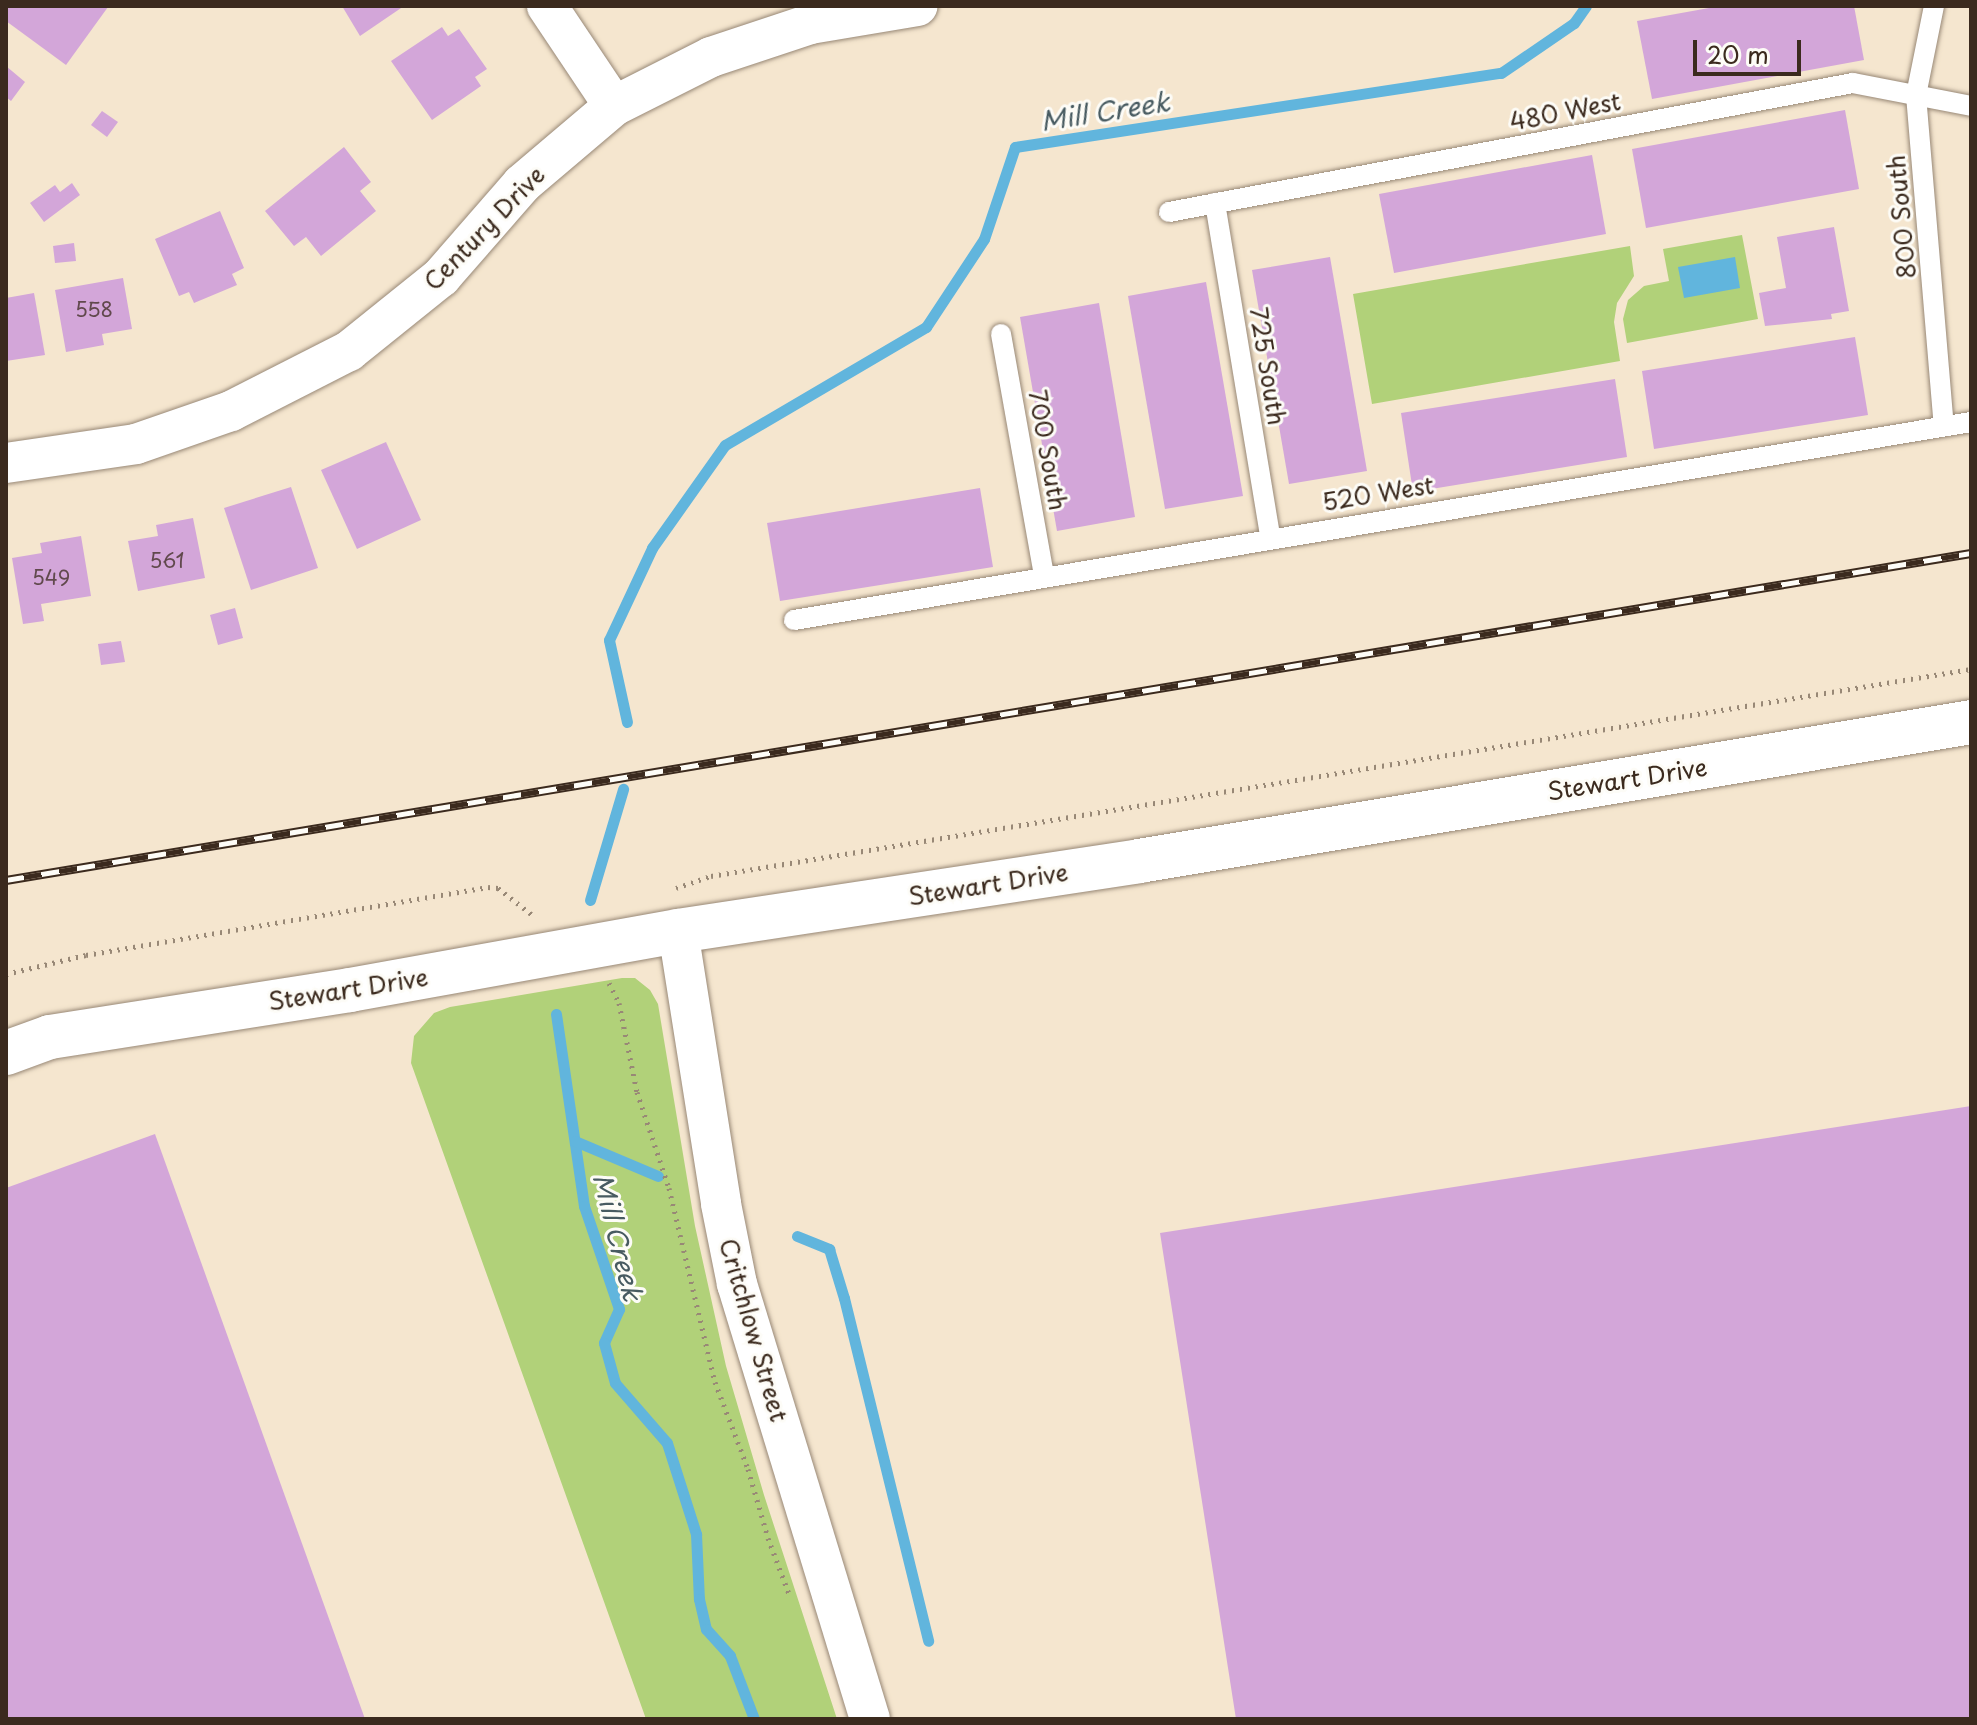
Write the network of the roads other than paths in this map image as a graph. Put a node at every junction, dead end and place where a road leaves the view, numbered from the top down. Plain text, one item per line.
1 (547, 6) edge
2 (917, 6) edge
3 (1934, 6) edge
4 (1916, 95) junction
5 (614, 106) junction
6 (1971, 106) edge
7 (1215, 203) junction
8 (1169, 212) dead end
9 (1001, 334) dead end
10 (1971, 422) edge
11 (1944, 426) junction
12 (6, 463) edge
13 (1270, 537) junction
14 (1044, 575) junction
15 (794, 620) dead end
16 (1971, 722) edge
17 (673, 911) junction
18 (6, 1053) edge
19 (870, 1719) edge

1 - 5 street
2 - 5 street, Century Drive
3 - 4 lane, 800 South
4 - 6 lane, 480 West
4 - 7 lane, 480 West
4 - 11 lane, 800 South
5 - 12 street, Century Drive
7 - 8 lane, 480 West
7 - 13 lane, 725 South
9 - 14 lane, 700 South
10 - 11 lane, 520 West
11 - 13 lane, 520 West
13 - 14 lane, 520 West
14 - 15 lane, 520 West
16 - 17 street, Stewart Drive
17 - 18 street, Stewart Drive
17 - 19 street, Critchlow Street

